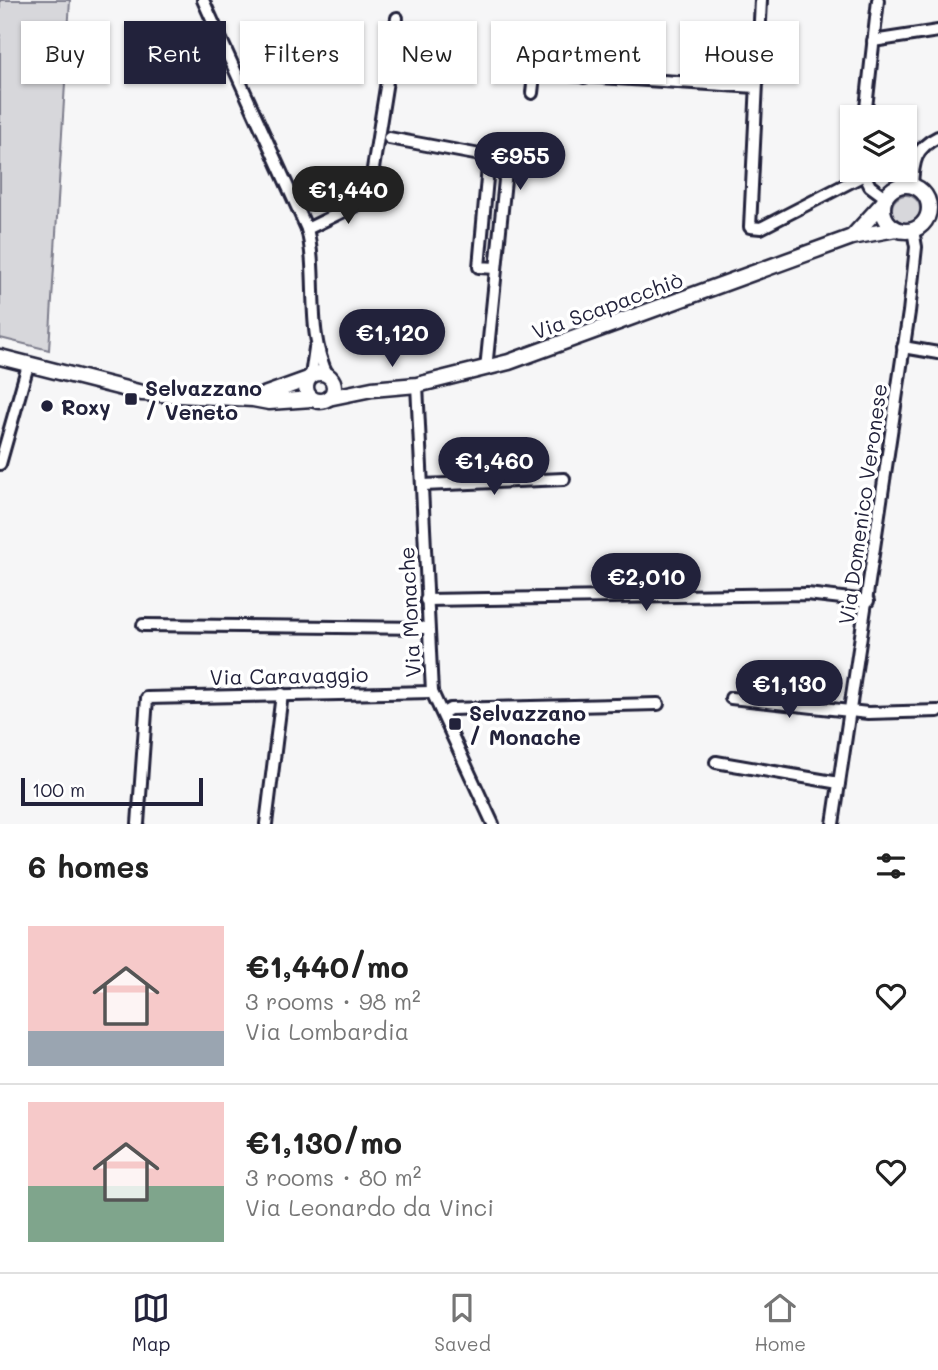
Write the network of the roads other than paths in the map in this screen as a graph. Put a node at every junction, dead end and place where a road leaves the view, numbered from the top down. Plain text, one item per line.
1 (203, 0) edge
2 (761, 0) edge
3 (878, 0) edge
4 (397, 18) dead end
5 (938, 31) edge
6 (873, 41) junction
7 (666, 82) edge
8 (533, 84) edge
9 (757, 87) junction
10 (532, 93) dead end
11 (866, 105) edge
12 (938, 137) edge
13 (389, 138) dead end
14 (489, 156) junction
15 (846, 182) edge
16 (868, 182) edge
17 (917, 189) junction
18 (938, 192) edge
19 (884, 200) junction
20 (938, 209) edge
21 (925, 221) junction
22 (307, 229) junction
23 (896, 229) junction
24 (913, 230) junction
25 (852, 237) junction
26 (495, 268) junction
27 (316, 341) junction
28 (903, 347) junction
29 (938, 353) edge
30 (0, 357) edge
31 (28, 365) junction
32 (486, 369) junction
33 (329, 376) junction
34 (309, 378) junction
35 (416, 385) junction
36 (372, 389) junction
37 (328, 398) junction
38 (253, 399) junction
39 (312, 399) junction
40 (0, 464) edge
41 (564, 479) dead end
42 (423, 485) junction
43 (426, 600) junction
44 (867, 601) junction
45 (143, 625) dead end
46 (427, 628) junction
47 (432, 692) junction
48 (282, 694) junction
49 (732, 698) dead end
50 (658, 704) dead end
51 (850, 711) junction
52 (938, 711) edge
53 (443, 713) junction
54 (716, 762) dead end
55 (839, 783) junction
56 (138, 824) edge
57 (266, 824) edge
58 (493, 824) edge
59 (833, 824) edge

1 - 22 street
2 - 9 street
3 - 6 street
4 - 22 street
5 - 6 street
6 - 11 street
7 - 9 street
8 - 10 street
9 - 15 street
12 - 17 street
13 - 14 street
14 - 26 street
14 - 26 street
16 - 19 street
17 - 18 street, Via Scapacchiò
17 - 19 street, Via Scapacchiò
17 - 21 street
19 - 23 street
19 - 25 street, Via Scapacchiò
20 - 21 street
21 - 24 street
22 - 27 street
23 - 24 street, Via Scapacchiò
23 - 25 street, Via Scapacchiò
24 - 28 street, Via Domenico Veronese
25 - 32 street, Via Scapacchiò
26 - 32 street
27 - 33 street
27 - 34 street
28 - 29 street
28 - 44 street, Via Domenico Veronese
30 - 31 street, Via Scapacchiò
31 - 38 street, Via Scapacchiò
31 - 40 street
32 - 35 street, Via Scapacchiò
33 - 34 street, Via Scapacchiò
33 - 36 street, Via Scapacchiò
33 - 37 street
34 - 38 street, Via Scapacchiò
34 - 39 street
35 - 36 street, Via Scapacchiò
35 - 42 street, Via Monache
36 - 37 street, Via Scapacchiò
37 - 39 street, Via Scapacchiò
38 - 39 street, Via Scapacchiò
41 - 42 street
42 - 43 street, Via Monache
43 - 44 street
43 - 46 street, Via Monache
44 - 51 street, Via Domenico Veronese
45 - 46 street
46 - 47 street, Via Monache
47 - 48 street, Via Caravaggio
47 - 53 street, Via Monache
48 - 56 street, Via Caravaggio
48 - 57 street
49 - 51 street
50 - 53 street
51 - 52 street
51 - 55 street, Via Domenico Veronese
53 - 58 street, Via Monache
54 - 55 street
55 - 59 street, Via Domenico Veronese

